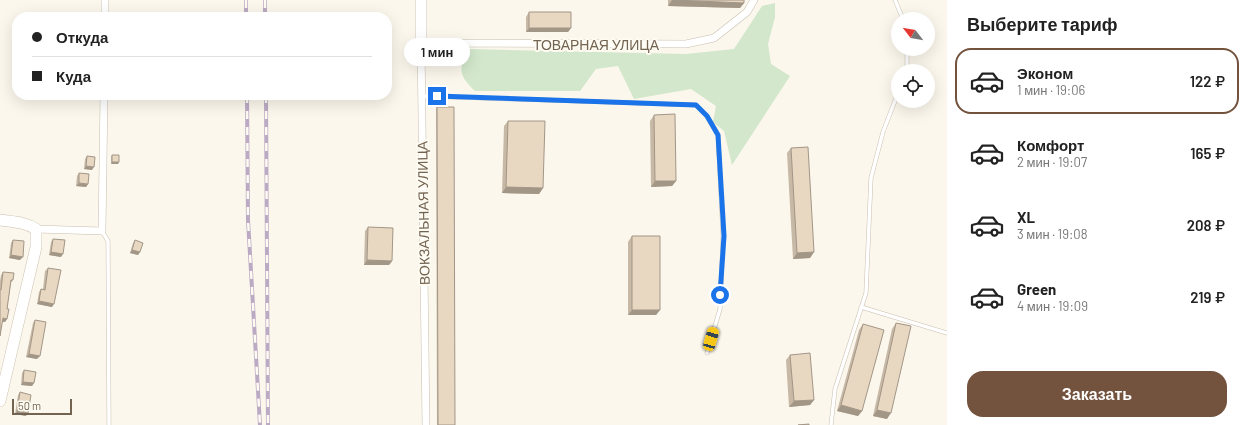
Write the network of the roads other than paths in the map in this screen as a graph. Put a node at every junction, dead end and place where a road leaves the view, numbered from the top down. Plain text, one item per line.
1 (105, 0) edge
2 (421, 0) edge
3 (754, 0) edge
4 (895, 0) edge
5 (105, 12) edge
6 (900, 12) edge
7 (422, 43) junction
8 (421, 96) junction
9 (104, 100) edge
10 (892, 108) edge
11 (0, 220) edge
12 (36, 229) junction
13 (102, 231) junction
14 (861, 308) junction
15 (947, 333) edge
16 (707, 353) dead end
17 (0, 401) edge
18 (109, 425) edge
19 (426, 425) edge
20 (831, 425) edge

1 - 5 street
2 - 7 street, ВОКЗАЛЬНАЯ УЛИЦА
3 - 7 street, ТОВАРНАЯ УЛИЦА
4 - 6 lane
7 - 8 street, ВОКЗАЛЬНАЯ УЛИЦА
8 - 16 lane
8 - 19 street, ВОКЗАЛЬНАЯ УЛИЦА
9 - 13 street
10 - 14 lane
11 - 12 street
12 - 13 street
12 - 17 street
13 - 18 lane
14 - 15 lane
14 - 20 lane

